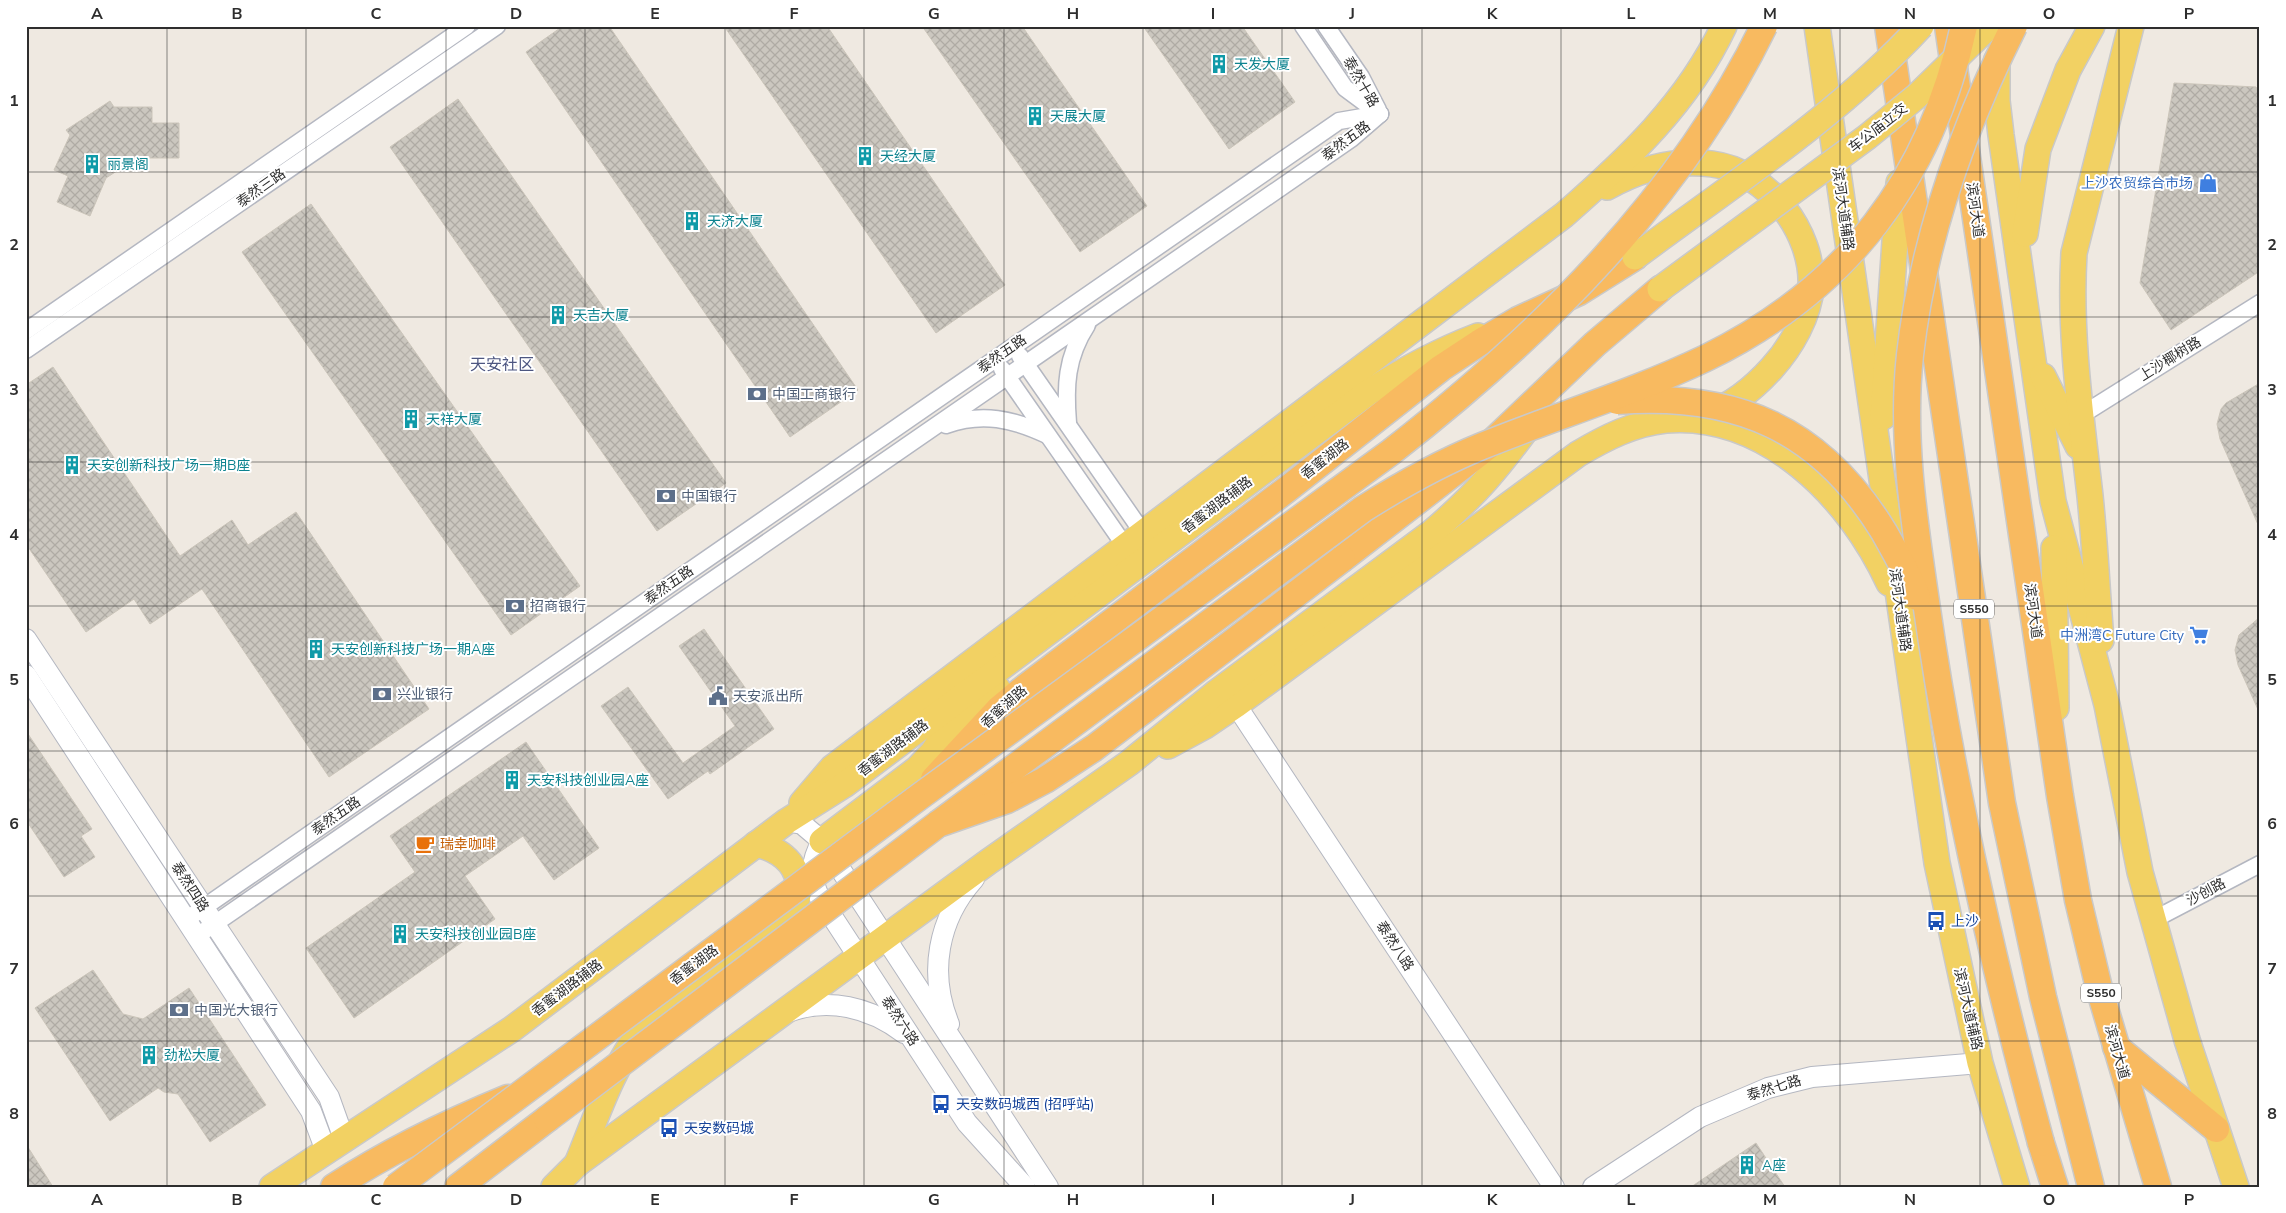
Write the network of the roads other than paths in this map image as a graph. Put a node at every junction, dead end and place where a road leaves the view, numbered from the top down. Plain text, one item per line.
1 (467, 26) edge
2 (497, 26) edge
3 (1303, 26) edge
4 (1326, 26) edge
5 (1724, 26) edge
6 (1764, 26) edge
7 (1817, 26) edge
8 (1888, 26) edge
9 (1921, 26) edge
10 (1948, 26) edge
11 (1964, 26) edge
12 (1989, 26) edge
13 (1998, 26) edge
14 (2014, 26) edge
15 (2092, 26) edge
16 (2131, 26) edge
17 (1380, 114) junction
18 (1903, 130) junction
19 (1564, 215) junction
20 (1635, 257) joint
21 (2021, 266) junction
22 (1660, 289) joint
23 (2260, 302) edge
24 (1090, 320) junction
25 (1518, 320) junction
26 (26, 331) edge
27 (1013, 346) junction
28 (26, 350) edge
29 (995, 359) junction
30 (2034, 359) junction
31 (1026, 365) junction
32 (1570, 368) junction
33 (1008, 377) junction
34 (1594, 404) junction
35 (2080, 416) junction
36 (1692, 420) junction
37 (1068, 426) junction
38 (929, 431) junction
39 (1049, 436) junction
40 (2086, 461) junction
41 (1880, 467) junction
42 (2053, 500) junction
43 (1134, 540) junction
44 (1900, 606) junction
45 (1930, 633) junction
46 (26, 639) edge
47 (1037, 640) junction
48 (26, 675) edge
49 (1236, 705) junction
50 (2107, 705) junction
51 (1129, 763) junction
52 (2060, 796) junction
53 (919, 797) junction
54 (787, 821) junction
55 (938, 824) junction
56 (822, 841) junction
57 (756, 844) junction
58 (988, 862) junction
59 (2260, 864) edge
60 (209, 915) junction
61 (2153, 920) junction
62 (191, 928) junction
63 (885, 938) junction
64 (858, 957) junction
65 (777, 1017) junction
66 (911, 1038) junction
67 (2116, 1047) junction
68 (961, 1053) junction
69 (1980, 1063) junction
70 (527, 1090) junction
71 (547, 1119) junction
72 (2216, 1129) junction
73 (335, 1145) junction
74 (577, 1164) junction
75 (272, 1187) edge
76 (334, 1187) edge
77 (396, 1187) edge
78 (458, 1187) edge
79 (488, 1187) edge
80 (554, 1187) edge
81 (1025, 1187) edge
82 (1048, 1187) edge
83 (1554, 1187) edge
84 (1593, 1187) edge
85 (2017, 1187) edge
86 (2055, 1187) edge
87 (2091, 1187) edge
88 (2158, 1187) edge
89 (2236, 1187) edge

1 - 26 street, 泰然三路
2 - 28 street, 泰然三路
3 - 17 street, 泰然十路
4 - 17 street, 泰然十路
5 - 19 main road
6 - 53 highway, bridge
7 - 41 main road, 滨河大道辅路
8 - 18 highway, S550
9 - 20 main road, bridge
10 - 52 highway, 滨河大道 / S550
11 - 34 highway, bridge
12 - 22 main road, 车公庙立交, bridge
13 - 21 main road
14 - 45 highway, bridge
15 - 21 main road
16 - 35 main road
17 - 24 street, 泰然五路
17 - 27 street, 泰然五路
18 - 41 main road
18 - 87 highway, S550
19 - 36 main road
19 - 43 main road
20 - 25 highway, 香蜜湖路
21 - 30 main road
22 - 32 highway
23 - 35 street, 上沙椰树路
24 - 31 street, 泰然五路
24 - 37 street
25 - 47 main road, 香蜜湖路辅路
25 - 53 highway, 香蜜湖路, bridge
27 - 29 street, 泰然五路
27 - 31 street
29 - 33 street
29 - 60 street, 泰然五路
30 - 40 main road
30 - 42 main road
31 - 33 street, 泰然五路
31 - 37 street
32 - 51 main road
32 - 55 highway, bridge
33 - 38 street, 泰然五路
33 - 39 street
34 - 45 highway, bridge
34 - 55 highway, bridge
35 - 40 main road
36 - 44 main road
36 - 49 main road
37 - 43 street
38 - 39 street
38 - 60 street, 泰然五路
39 - 43 street
40 - 50 main road
41 - 44 main road, 滨河大道辅路
42 - 50 main road
42 - 52 main road
43 - 54 main road
44 - 69 main road, 滨河大道辅路
45 - 86 highway, bridge
46 - 60 street, 泰然四路
47 - 54 main road, 香蜜湖路辅路
47 - 56 main road
48 - 62 street, 泰然四路
49 - 51 main road
49 - 83 street, 泰然八路
50 - 61 main road
51 - 58 main road
52 - 67 highway, 滨河大道 / S550
53 - 70 highway, 香蜜湖路, bridge
54 - 56 street
54 - 57 main road, 香蜜湖路辅路
55 - 71 highway, bridge
56 - 63 street
56 - 64 street, 泰然六路
57 - 73 main road, 香蜜湖路辅路
57 - 74 main road
58 - 63 main road
58 - 68 street
59 - 61 street, 沙创路
60 - 62 street, 泰然五路
60 - 73 street, 泰然四路
61 - 72 main road
62 - 73 street, 泰然四路
63 - 64 main road
63 - 68 street
64 - 65 main road
64 - 66 street, 泰然六路
65 - 66 street
65 - 74 main road
66 - 81 street, 泰然六路
67 - 72 highway
67 - 88 highway, 滨河大道 / S550
68 - 82 street
69 - 84 street, 泰然七路
69 - 85 main road, 滨河大道辅路
70 - 76 highway, bridge
70 - 77 highway, 香蜜湖路, bridge
71 - 78 highway
71 - 79 highway
72 - 89 main road
73 - 75 main road, 香蜜湖路辅路
74 - 80 main road

